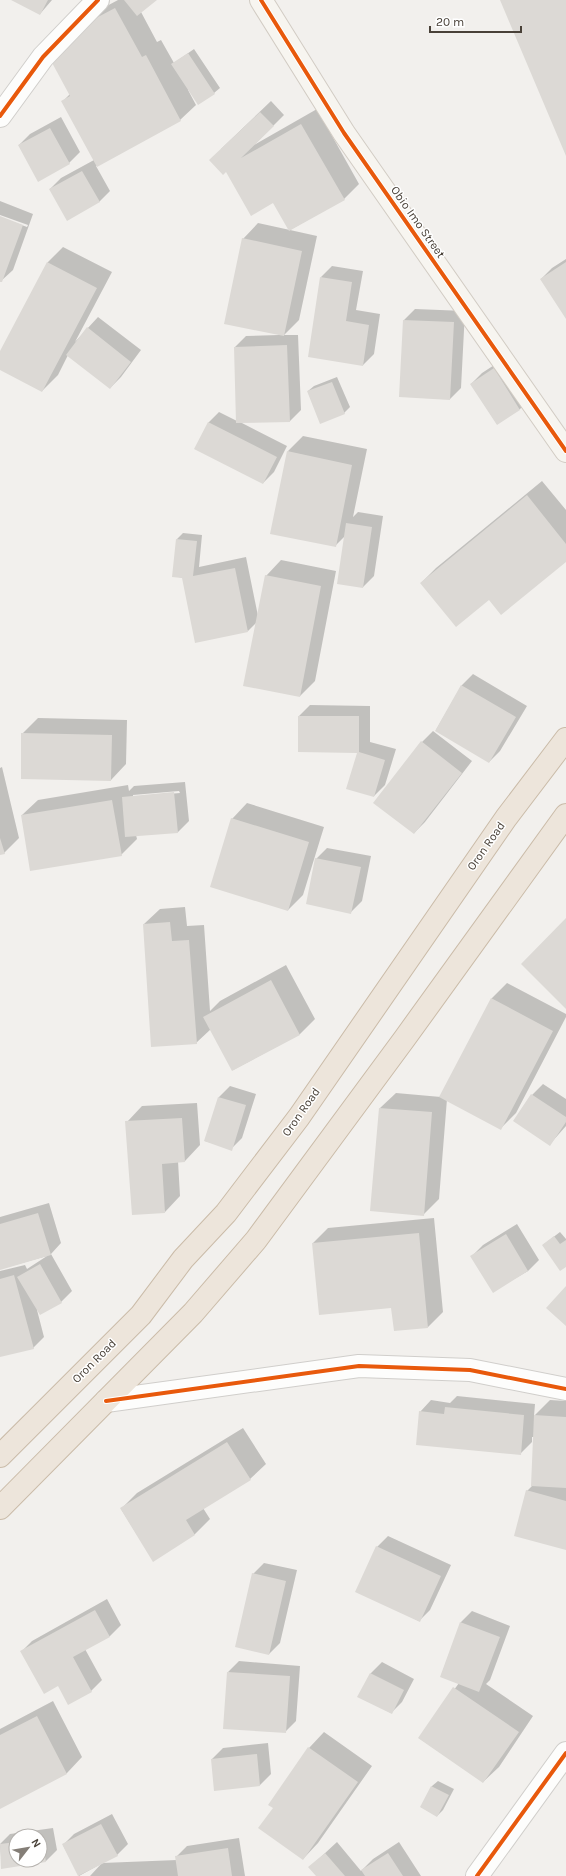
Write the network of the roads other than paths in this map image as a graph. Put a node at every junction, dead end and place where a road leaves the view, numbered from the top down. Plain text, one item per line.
1 (98, 0) edge
2 (261, 0) edge
3 (0, 116) edge
4 (566, 451) edge
5 (566, 739) edge
6 (566, 815) edge
7 (566, 1388) edge
8 (106, 1401) junction
9 (2, 1452) edge
10 (0, 1508) edge
11 (566, 1753) edge
12 (477, 1876) edge

1 - 3 street
2 - 4 street, Obio Imo Street
5 - 9 highway, Oron Road
6 - 8 highway
7 - 8 street
8 - 10 highway
11 - 12 street

